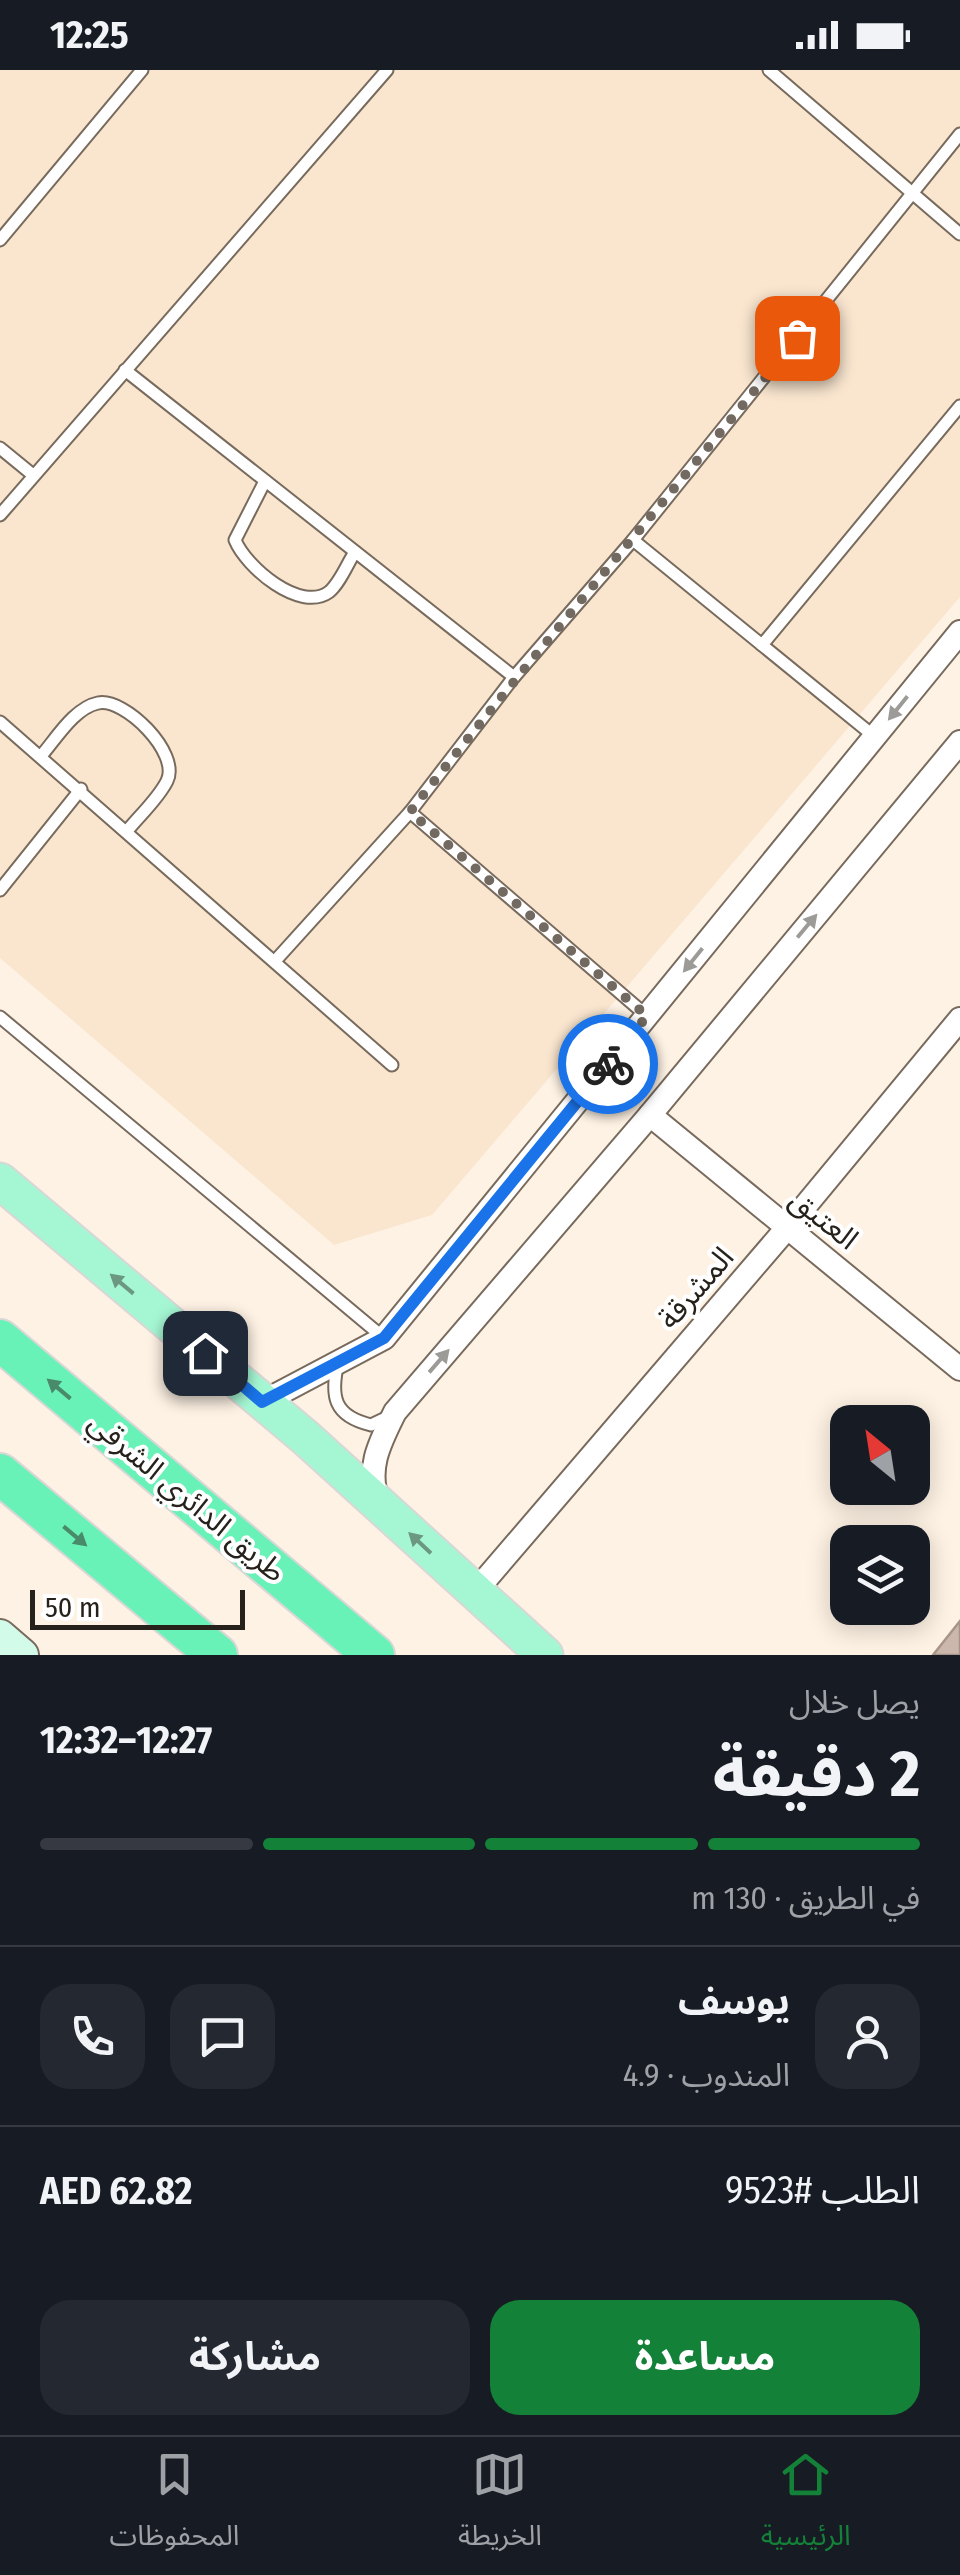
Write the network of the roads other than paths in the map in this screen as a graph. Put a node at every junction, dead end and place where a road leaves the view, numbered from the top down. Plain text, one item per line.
1 (142, 70) edge
2 (387, 70) edge
3 (769, 70) edge
4 (960, 134) edge
5 (914, 194) junction
6 (960, 234) edge
7 (0, 240) edge
8 (125, 370) junction
9 (960, 406) edge
10 (0, 448) edge
11 (33, 476) junction
12 (265, 481) junction
13 (0, 514) edge
14 (633, 540) junction
15 (355, 552) junction
16 (960, 632) edge
17 (762, 645) junction
18 (514, 678) junction
19 (0, 722) edge
20 (875, 737) junction
21 (960, 742) edge
22 (41, 756) junction
23 (80, 790) junction
24 (410, 812) junction
25 (128, 831) junction
26 (0, 890) edge
27 (275, 962) junction
28 (647, 1016) junction
29 (0, 1017) edge
30 (960, 1020) edge
31 (392, 1065) dead end
32 (650, 1115) junction
33 (0, 1181) edge
34 (787, 1228) junction
35 (384, 1338) junction
36 (0, 1340) edge
37 (338, 1362) junction
38 (960, 1370) edge
39 (262, 1402) junction
40 (396, 1412) junction
41 (0, 1474) edge
42 (380, 1506) junction
43 (474, 1593) junction
44 (0, 1636) edge
45 (217, 1654) edge
46 (22, 1655) edge
47 (374, 1655) edge
48 (544, 1655) edge

1 - 7 lane
2 - 8 lane
3 - 5 lane
4 - 5 lane
5 - 6 lane
5 - 14 lane
8 - 11 lane
8 - 12 lane
9 - 17 lane
10 - 11 lane
11 - 13 lane
12 - 15 lane
12 - 15 lane
14 - 17 lane
14 - 18 lane
15 - 18 lane
16 -> 20 street
17 - 20 lane
18 - 24 lane
19 - 22 lane
20 -> 28 street
32 -> 21 street
22 - 23 lane
22 - 25 lane
23 - 25 lane
23 - 26 lane
24 - 27 lane
24 - 28 lane
25 - 27 lane
27 - 31 lane
28 - 35 street
29 - 35 lane
30 - 34 street, المشرقة
32 - 34 street, العتيق
40 -> 32 street
39 -> 33 main road
34 - 38 street, العتيق
34 - 43 street, المشرقة
35 - 37 street
47 -> 36 highway, طريق الدائري الشرقي
37 - 39 street
37 - 40 lane
39 - 42 main road
40 - 42 street
41 -> 45 highway
43 -> 42 main road
43 - 48 main road
44 - 46 main road

